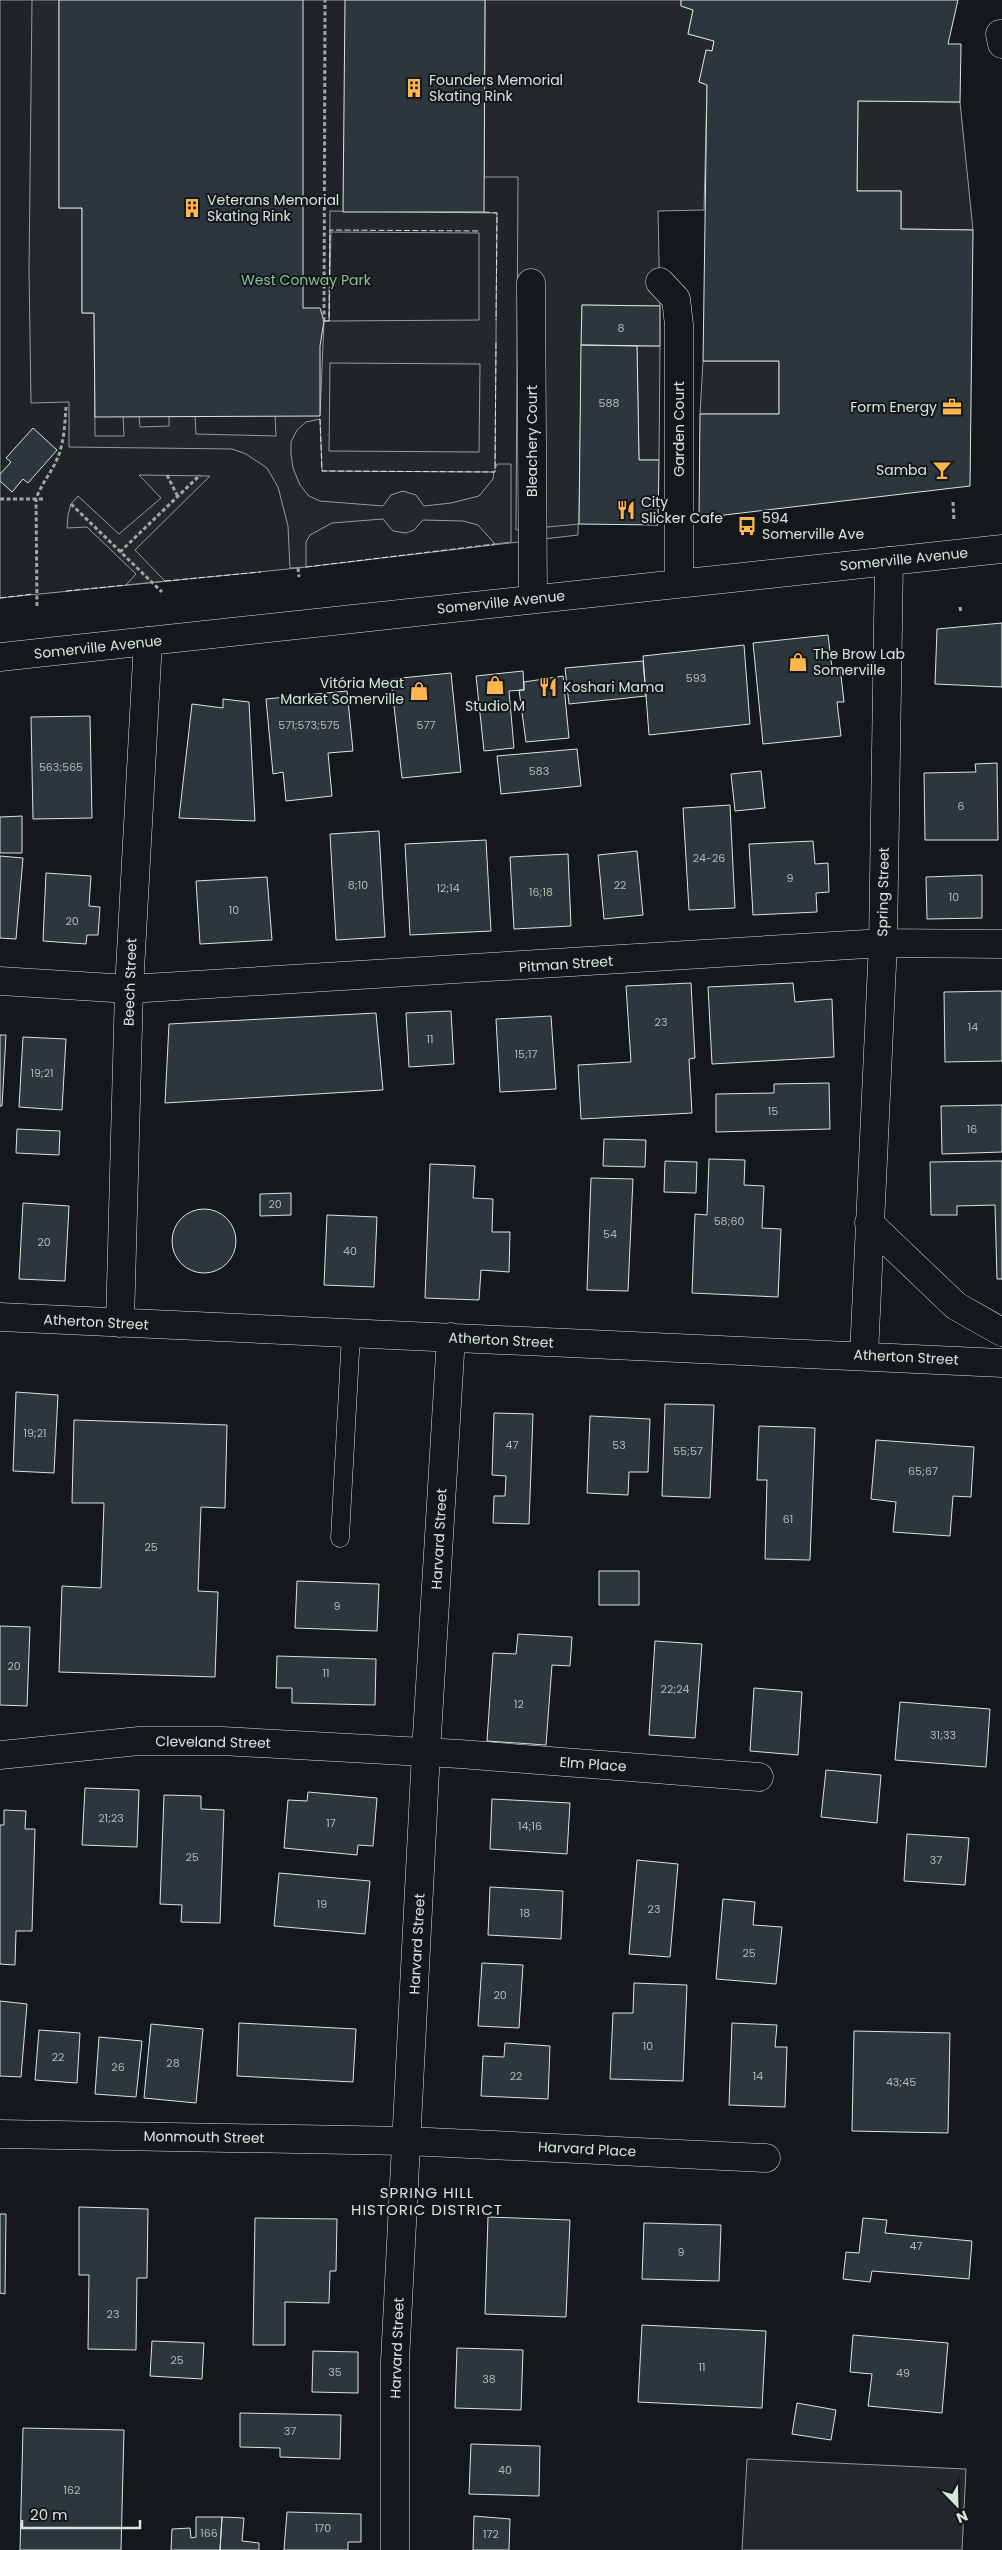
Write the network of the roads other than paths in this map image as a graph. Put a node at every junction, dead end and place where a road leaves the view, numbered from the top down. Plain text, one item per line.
1 (660, 282) dead end
2 (531, 284) dead end
3 (1002, 549) edge
4 (889, 561) junction
5 (679, 582) junction
6 (533, 598) junction
7 (148, 641) junction
8 (0, 657) edge
9 (882, 943) junction
10 (1002, 944) edge
11 (0, 981) edge
12 (129, 988) junction
13 (869, 1222) junction
14 (0, 1318) edge
15 (120, 1323) junction
16 (1002, 1332) edge
17 (351, 1334) junction
18 (451, 1337) junction
19 (864, 1355) junction
20 (1002, 1363) edge
21 (340, 1538) dead end
22 (426, 1752) junction
23 (0, 1755) edge
24 (759, 1777) dead end
25 (0, 2134) edge
26 (408, 2141) junction
27 (766, 2158) dead end
28 (395, 2550) edge

1 - 5 street, Garden Court
2 - 6 street, Bleachery Court
3 - 4 street, Somerville Avenue
4 - 5 street, Somerville Avenue
4 - 9 street, Spring Street
5 - 6 street, Somerville Avenue
6 - 7 street, Somerville Avenue
7 - 8 street, Somerville Avenue
7 - 12 street, Beech Street
9 - 10 street, Pitman Street
9 - 12 street, Pitman Street
9 - 13 street, Spring Street
11 - 12 street, Pitman Street
12 - 15 street, Beech Street
13 - 16 street
13 - 19 street, Spring Street
14 - 15 street, Atherton Street
15 - 17 street, Atherton Street
17 - 18 street, Atherton Street
17 - 21 lane
18 - 19 street, Atherton Street
18 - 22 street, Harvard Street
19 - 20 street, Atherton Street
22 - 23 street, Cleveland Street
22 - 24 street, Elm Place
22 - 26 street, Harvard Street
25 - 26 street, Monmouth Street
26 - 27 street, Harvard Place
26 - 28 street, Harvard Street

